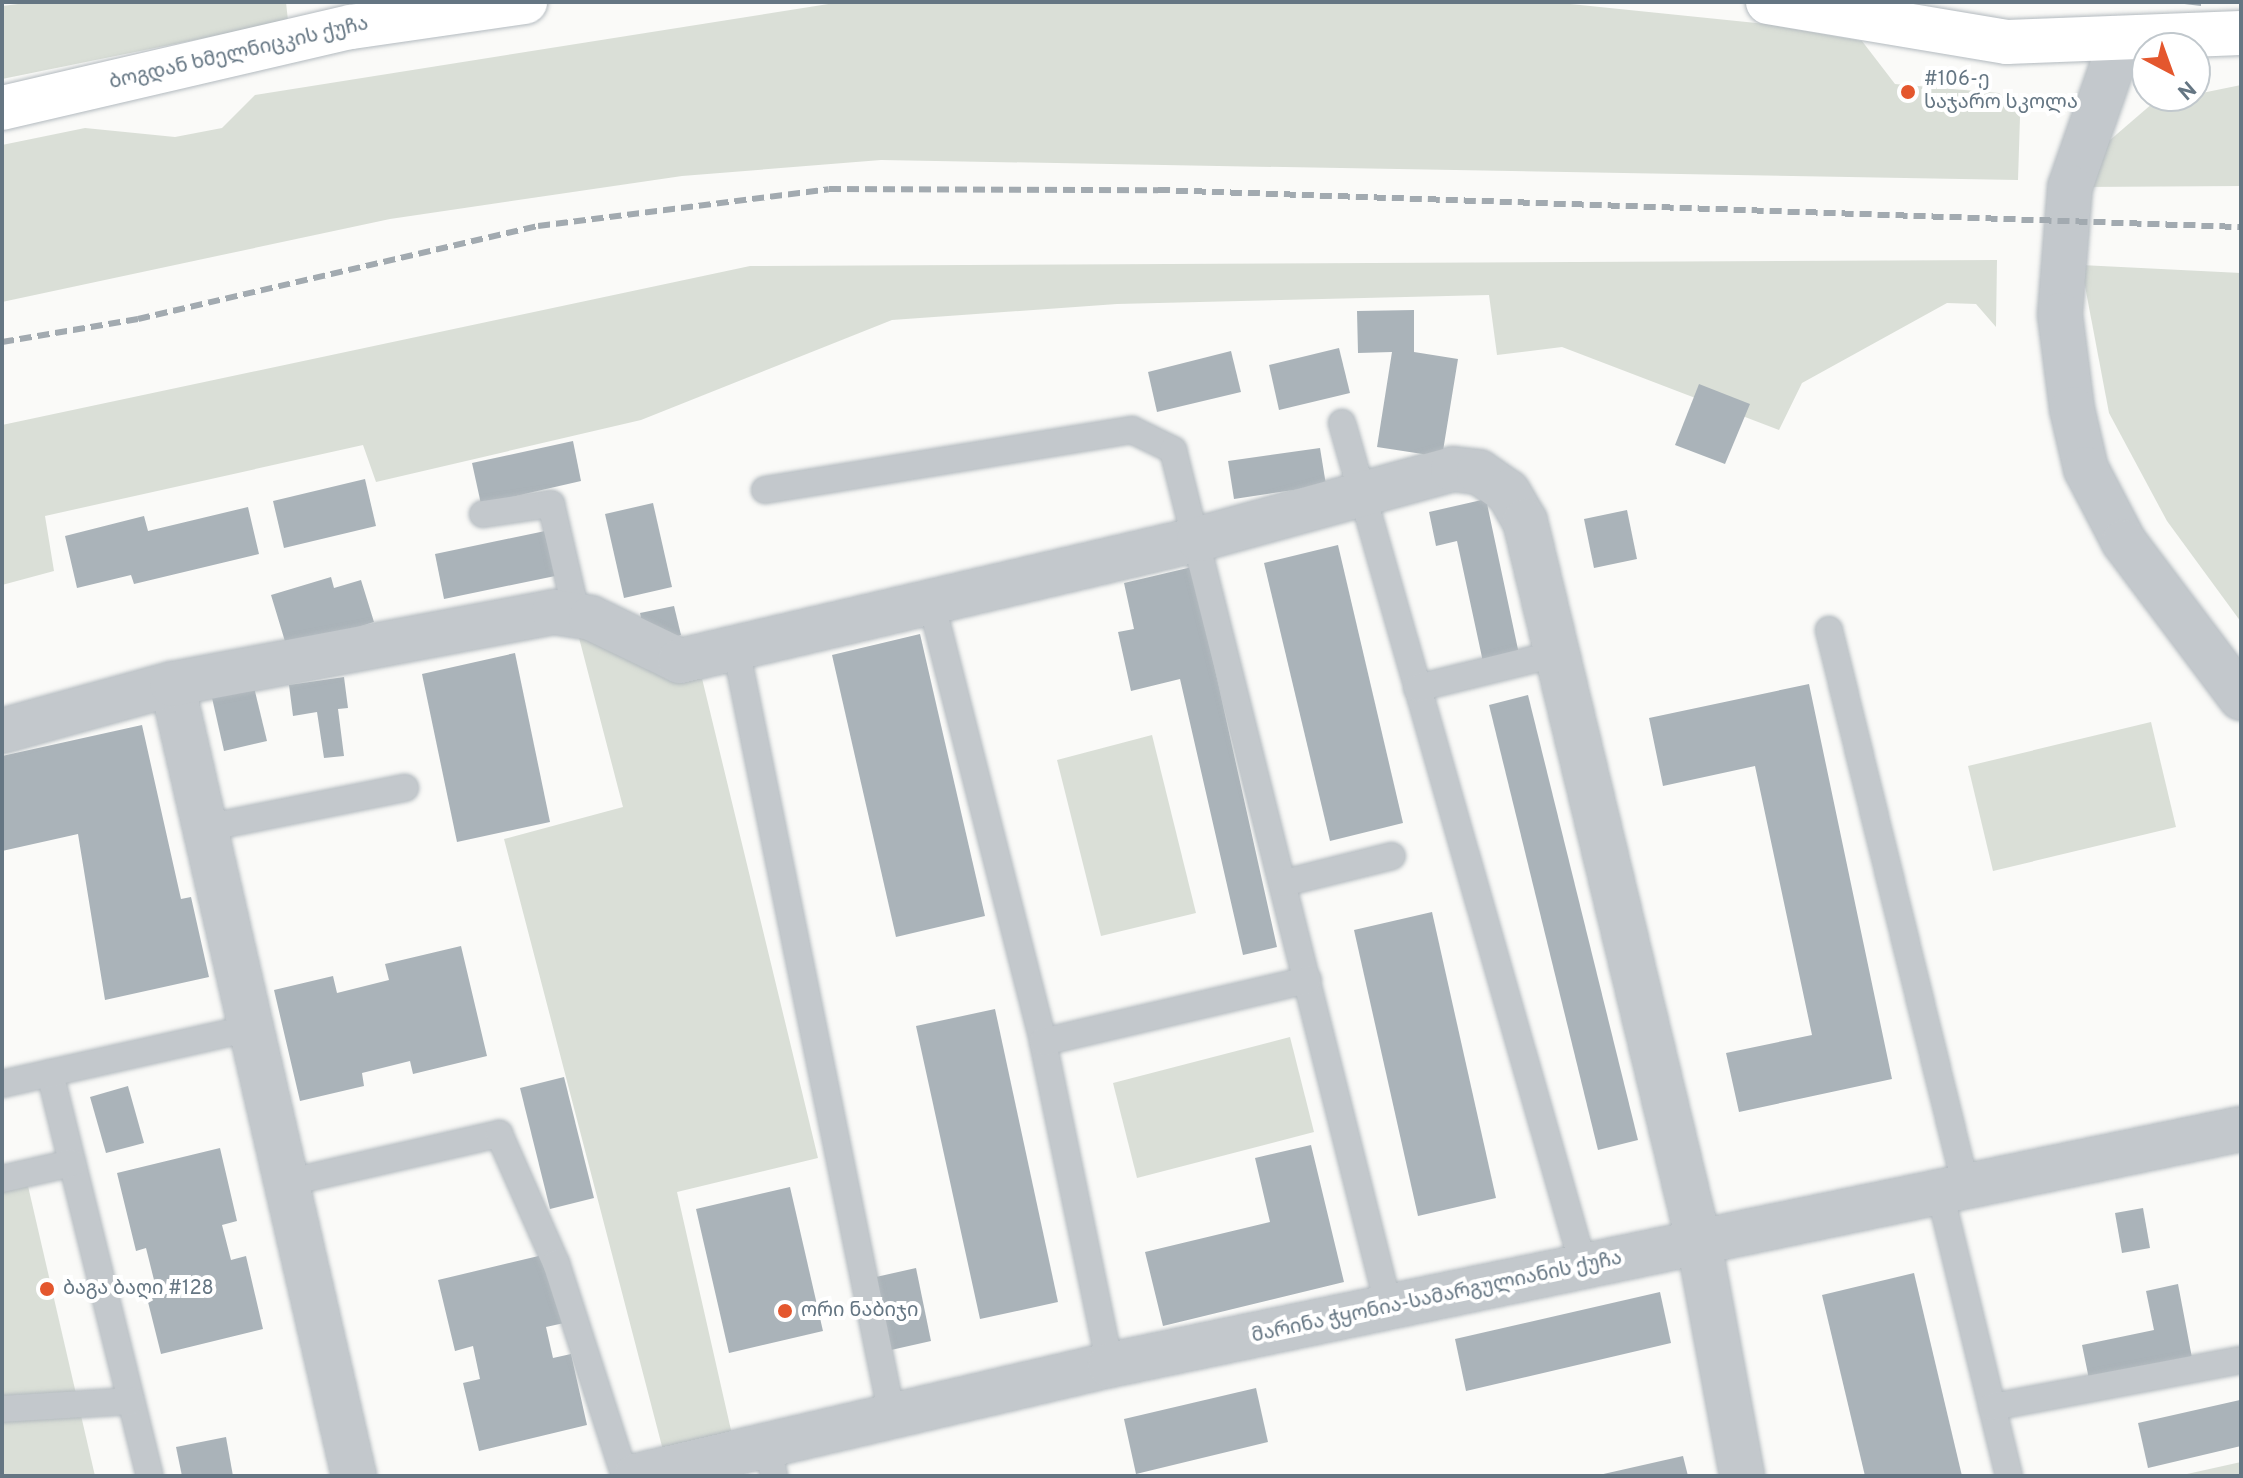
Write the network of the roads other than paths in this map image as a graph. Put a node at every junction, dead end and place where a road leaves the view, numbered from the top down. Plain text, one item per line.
1 (525, 2) edge
2 (1768, 2) edge
3 (331, 16) edge
4 (2241, 33) edge
5 (2122, 38) junction
6 (2, 108) edge
7 (1342, 423) dead end
8 (765, 490) dead end
9 (1361, 498) junction
10 (483, 514) dead end
11 (1199, 539) junction
12 (931, 601) junction
13 (577, 616) junction
14 (1829, 630) dead end
15 (736, 649) junction
16 (1559, 653) junction
17 (172, 684) junction
18 (1417, 688) junction
19 (2241, 698) edge
20 (2, 731) edge
21 (405, 788) dead end
22 (206, 828) junction
23 (1392, 856) dead end
24 (1284, 883) junction
25 (1308, 980) junction
26 (251, 1028) junction
27 (1043, 1042) junction
28 (50, 1073) junction
29 (2, 1084) edge
30 (2241, 1129) edge
31 (72, 1163) junction
32 (2, 1179) edge
33 (286, 1183) junction
34 (1953, 1190) junction
35 (1699, 1243) junction
36 (1584, 1268) junction
37 (1389, 1308) junction
38 (2241, 1360) edge
39 (1110, 1365) junction
40 (131, 1401) junction
41 (1992, 1407) junction
42 (2, 1409) edge
43 (892, 1416) junction
44 (770, 1461) edge
45 (150, 1476) edge
46 (354, 1476) edge
47 (625, 1476) edge
48 (636, 1476) edge
49 (1742, 1476) edge
50 (2009, 1476) edge

1 - 3 main road, ბოგდან ხმელნიცკის ქუჩა
2 - 5 main road
3 - 6 main road, ბოგდან ხმელნიცკის ქუჩა
4 - 5 main road
5 - 19 street
7 - 9 lane
8 - 11 lane
9 - 11 street
9 - 16 street
9 - 18 lane
10 - 13 lane
11 - 12 street
11 - 24 lane
12 - 15 street
12 - 27 lane
13 - 15 street
13 - 17 street
14 - 34 lane
15 - 43 lane
16 - 18 lane
16 - 35 street
17 - 20 street
17 - 22 street
18 - 36 lane
21 - 22 lane
22 - 26 street
23 - 24 lane
24 - 25 lane
25 - 27 lane
25 - 37 lane
26 - 28 lane
26 - 33 street
27 - 39 lane
28 - 29 lane
28 - 31 lane
30 - 34 street, მარინა ჭყონია-სამარგულიანის ქუჩა
31 - 32 lane
31 - 40 lane
33 - 46 street
33 - 47 lane
34 - 35 street, მარინა ჭყონია-სამარგულიანის ქუჩა
34 - 41 lane
35 - 36 street, მარინა ჭყონია-სამარგულიანის ქუჩა
35 - 49 street
36 - 37 street, მარინა ჭყონია-სამარგულიანის ქუჩა
37 - 39 street, მარინა ჭყონია-სამარგულიანის ქუჩა
38 - 41 lane
39 - 43 street, მარინა ჭყონია-სამარგულიანის ქუჩა
40 - 42 lane
40 - 45 lane
41 - 50 lane
43 - 44 street, მარინა ჭყონია-სამარგულიანის ქუჩა
44 - 48 street, მარინა ჭყონია-სამარგულიანის ქუჩა

